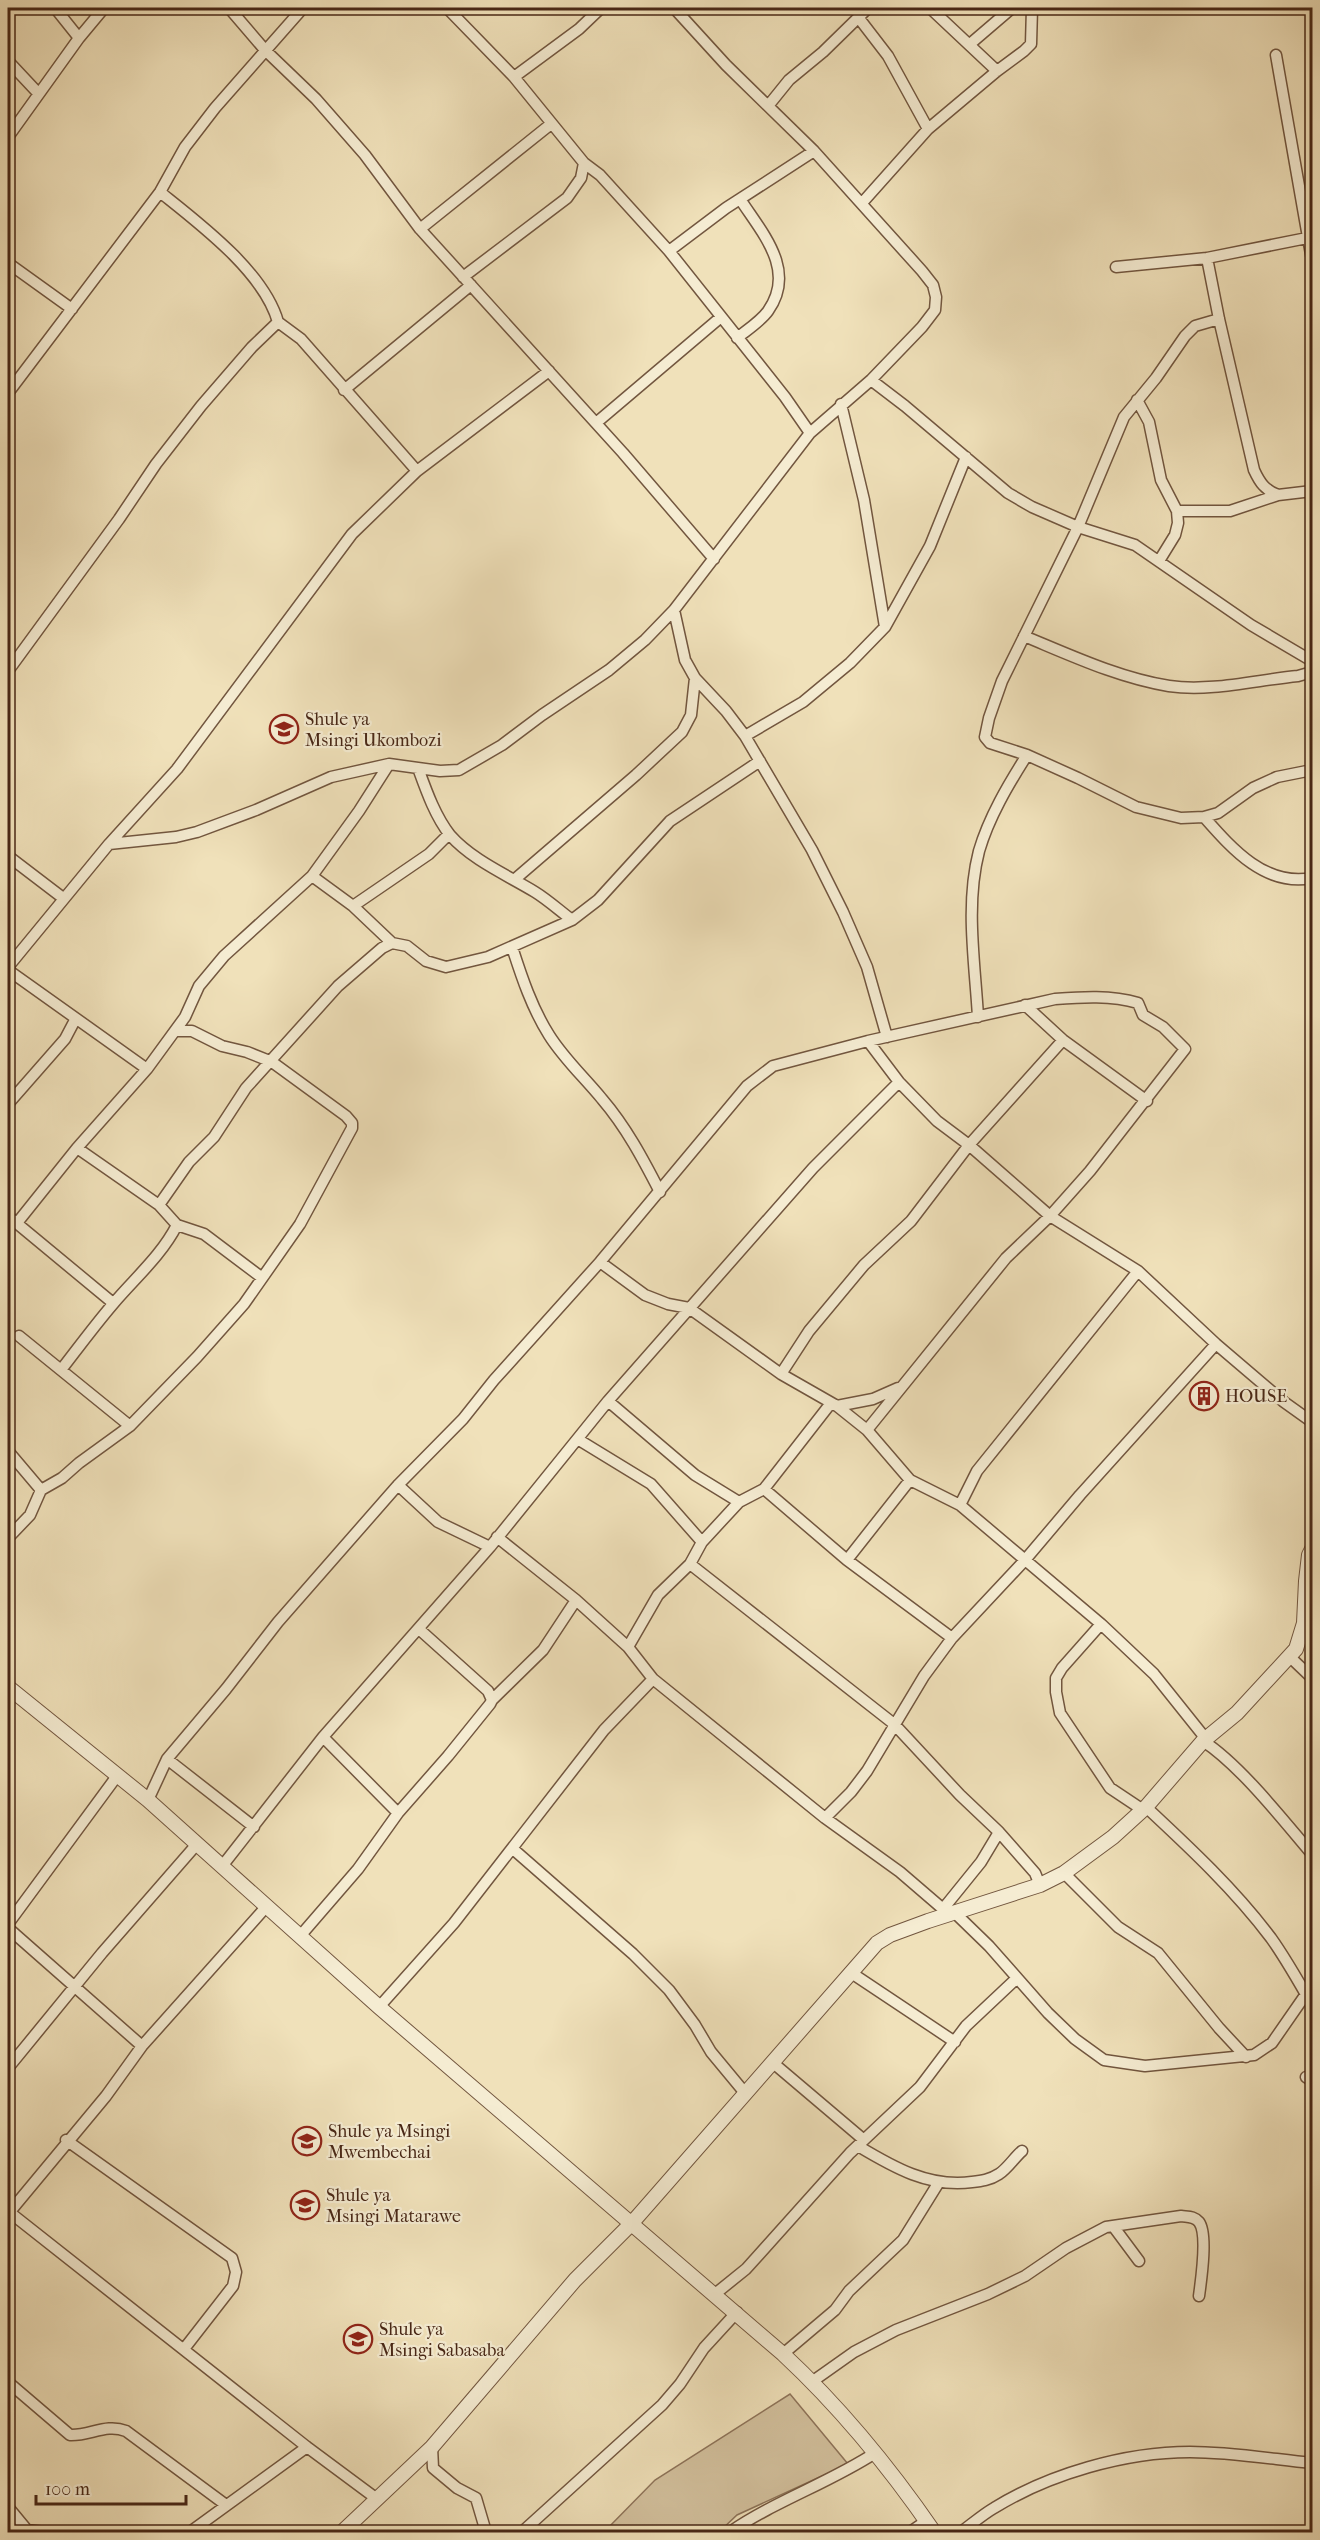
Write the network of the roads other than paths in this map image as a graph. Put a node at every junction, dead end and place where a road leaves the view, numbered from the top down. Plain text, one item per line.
1 (55, 8) edge
2 (104, 8) edge
3 (229, 8) edge
4 (303, 8) edge
5 (447, 8) edge
6 (601, 8) edge
7 (674, 8) edge
8 (867, 8) edge
9 (930, 8) edge
10 (1012, 8) edge
11 (1032, 8) edge
12 (858, 17) junction
13 (79, 38) junction
14 (970, 44) junction
15 (265, 50) junction
16 (1276, 55) dead end
17 (8, 61) edge
18 (996, 71) junction
19 (514, 77) junction
20 (38, 93) junction
21 (768, 106) junction
22 (551, 124) junction
23 (928, 129) junction
24 (8, 137) edge
25 (813, 151) junction
26 (584, 163) junction
27 (160, 192) junction
28 (740, 199) junction
29 (862, 203) junction
30 (420, 229) junction
31 (1310, 237) edge
32 (669, 251) junction
33 (1207, 258) junction
34 (1312, 260) edge
35 (8, 263) edge
36 (1116, 267) dead end
37 (467, 281) junction
38 (72, 309) junction
39 (721, 317) junction
40 (1219, 320) junction
41 (278, 322) junction
42 (737, 339) junction
43 (549, 371) junction
44 (871, 380) junction
45 (344, 390) junction
46 (8, 393) edge
47 (1137, 400) junction
48 (841, 404) junction
49 (596, 423) junction
50 (810, 433) junction
51 (966, 457) junction
52 (417, 471) junction
53 (1312, 491) edge
54 (1278, 495) junction
55 (1177, 511) junction
56 (1078, 527) junction
57 (714, 558) junction
58 (1159, 561) junction
59 (674, 610) junction
60 (885, 627) junction
61 (1024, 636) junction
62 (1312, 661) edge
63 (8, 671) edge
64 (1312, 672) edge
65 (695, 678) junction
66 (745, 736) junction
67 (1027, 755) junction
68 (760, 760) junction
69 (389, 764) junction
70 (418, 768) junction
71 (1312, 770) edge
72 (1204, 817) junction
73 (449, 834) junction
74 (109, 844) junction
75 (8, 856) edge
76 (312, 876) junction
77 (1312, 878) edge
78 (514, 880) junction
79 (63, 898) junction
80 (353, 906) junction
81 (572, 920) junction
82 (392, 943) junction
83 (512, 947) junction
84 (8, 969) edge
85 (1025, 1005) junction
86 (978, 1017) junction
87 (75, 1020) junction
88 (176, 1031) junction
89 (887, 1037) junction
90 (1063, 1040) junction
91 (868, 1041) junction
92 (272, 1062) junction
93 (147, 1069) junction
94 (899, 1082) junction
95 (9, 1099) edge
96 (1147, 1101) junction
97 (969, 1145) junction
98 (77, 1148) junction
99 (660, 1192) junction
100 (159, 1205) junction
101 (1050, 1216) junction
102 (12, 1220) edge
103 (177, 1225) junction
104 (600, 1262) junction
105 (1138, 1271) junction
106 (261, 1277) junction
107 (113, 1304) junction
108 (689, 1308) junction
109 (19, 1336) dead end
110 (1216, 1344) junction
111 (61, 1370) junction
112 (781, 1374) junction
113 (909, 1378) junction
114 (608, 1401) junction
115 (834, 1404) junction
116 (1312, 1422) edge
117 (130, 1426) junction
118 (867, 1430) junction
119 (579, 1440) junction
120 (8, 1450) edge
121 (910, 1480) junction
122 (398, 1485) junction
123 (764, 1489) junction
124 (41, 1490) junction
125 (739, 1502) junction
126 (960, 1505) junction
127 (497, 1537) junction
128 (8, 1538) edge
129 (702, 1542) junction
130 (490, 1547) junction
131 (1312, 1549) edge
132 (847, 1560) junction
133 (1025, 1560) junction
134 (690, 1564) junction
135 (576, 1600) junction
136 (1101, 1624) junction
137 (420, 1630) junction
138 (952, 1638) junction
139 (628, 1647) junction
140 (1290, 1657) junction
141 (1312, 1677) edge
142 (653, 1679) junction
143 (8, 1687) edge
144 (492, 1700) junction
145 (894, 1724) junction
146 (323, 1737) junction
147 (1204, 1740) junction
148 (167, 1759) junction
149 (117, 1776) junction
150 (148, 1800) junction
151 (1144, 1809) junction
152 (398, 1813) junction
153 (825, 1818) junction
154 (254, 1827) junction
155 (999, 1832) junction
156 (197, 1844) junction
157 (513, 1849) junction
158 (1312, 1854) edge
159 (223, 1865) junction
160 (1064, 1873) junction
161 (1040, 1885) junction
162 (8, 1905) edge
163 (266, 1907) junction
164 (949, 1912) junction
165 (17, 1913) junction
166 (8, 1925) edge
167 (301, 1935) junction
168 (850, 1972) junction
169 (1016, 1979) junction
170 (75, 1985) junction
171 (1306, 1994) junction
172 (1312, 2005) edge
173 (379, 2007) junction
174 (955, 2042) junction
175 (142, 2046) junction
176 (1246, 2056) junction
177 (772, 2061) junction
178 (8, 2068) edge
179 (745, 2093) junction
180 (66, 2140) junction
181 (861, 2143) junction
182 (1022, 2151) dead end
183 (939, 2182) junction
184 (8, 2212) edge
185 (631, 2224) junction
186 (1113, 2226) junction
187 (1139, 2261) dead end
188 (716, 2294) junction
189 (1199, 2296) dead end
190 (737, 2312) junction
191 (184, 2349) junction
192 (783, 2354) junction
193 (813, 2381) junction
194 (8, 2382) edge
195 (306, 2447) junction
196 (432, 2447) junction
197 (875, 2452) junction
198 (1312, 2463) edge
199 (377, 2499) junction
200 (226, 2505) junction
201 (8, 2507) edge
202 (930, 2527) edge
203 (23, 2531) edge
204 (45, 2532) edge
205 (190, 2532) edge
206 (342, 2532) edge
207 (486, 2532) edge
208 (522, 2532) edge
209 (730, 2532) edge
210 (910, 2532) edge
211 (961, 2532) edge

1 - 13 street
2 - 13 street
3 - 15 street
4 - 15 street
5 - 19 street
6 - 19 street
7 - 21 street
8 - 12 street
9 - 14 street
10 - 14 street
11 - 18 street
12 - 21 street
12 - 23 street
13 - 20 street
14 - 18 street
15 - 27 street
15 - 30 street
16 - 31 street
17 - 20 street
18 - 23 street
19 - 22 street
20 - 24 street
21 - 25 street
22 - 26 street
22 - 30 street
23 - 29 street
25 - 28 street
25 - 29 street
26 - 32 street
26 - 37 street
27 - 38 street
27 - 41 street
28 - 32 street
28 - 42 street
29 - 44 street
30 - 37 street
31 - 33 street
31 - 34 street
32 - 39 street
33 - 36 street
33 - 40 street
35 - 38 street
37 - 43 street
37 - 45 street
38 - 46 street
39 - 42 street
39 - 49 street
40 - 47 street
40 - 54 street
41 - 45 street
41 - 63 street
42 - 50 street
43 - 49 street
43 - 52 street
44 - 48 street
44 - 51 street
45 - 52 street
47 - 55 street
47 - 56 street
48 - 50 street
48 - 60 street
49 - 57 street
50 - 57 street
51 - 56 street
51 - 60 street
52 - 74 street
53 - 54 street
54 - 55 street
55 - 58 street
56 - 58 street
56 - 61 street
57 - 59 street
58 - 62 street
59 - 65 street
59 - 70 street
60 - 66 street
61 - 64 street
61 - 67 street
65 - 66 street
65 - 78 street
66 - 68 street
67 - 72 street
67 - 86 street
68 - 81 street
68 - 89 street
69 - 70 street
69 - 74 street
69 - 76 street
70 - 73 street
71 - 72 street
72 - 77 street
73 - 78 street
73 - 80 street
74 - 79 street
75 - 79 street
76 - 80 street
76 - 88 street
78 - 81 street
79 - 84 street
80 - 82 street
81 - 83 street
82 - 83 street
82 - 92 street
83 - 99 street
84 - 87 street
85 - 86 street
85 - 90 street
85 - 96 street
86 - 89 street
87 - 93 street
87 - 95 street
88 - 92 street
88 - 93 street
89 - 91 street
90 - 96 street
90 - 97 street
91 - 94 street
91 - 99 street
92 - 100 street
92 - 106 street
93 - 98 street
94 - 97 street
94 - 108 street
96 - 101 street
97 - 101 street
97 - 112 street
98 - 100 street
98 - 102 street
99 - 104 street
100 - 103 street
101 - 105 street
101 - 113 street
102 - 107 street
103 - 106 street
103 - 107 street
104 - 108 street
104 - 122 street
105 - 110 street
105 - 126 street
106 - 117 street
107 - 111 street
108 - 112 street
108 - 114 street
109 - 111 street
110 - 116 street
110 - 133 street
111 - 117 street
112 - 115 street
113 - 115 street
113 - 118 street
114 - 119 street
114 - 125 street
115 - 118 street
115 - 123 street
117 - 124 street
118 - 121 street
119 - 127 street
119 - 129 street
120 - 124 street
121 - 126 street
121 - 132 street
122 - 130 street
122 - 148 street
123 - 125 street
123 - 132 street
124 - 128 street
125 - 129 street
126 - 133 street
127 - 130 street
127 - 135 street
129 - 134 street
130 - 137 street
131 - 140 street
132 - 138 street
133 - 136 street
133 - 138 street
134 - 139 street
134 - 145 street
135 - 139 street
135 - 144 street
136 - 147 street
136 - 151 street
137 - 144 street
137 - 146 street
138 - 145 street
139 - 142 street
140 - 141 street
140 - 147 street
142 - 153 street
142 - 157 street
143 - 149 street
144 - 152 street
145 - 153 street
145 - 155 street
146 - 152 street
146 - 154 street
147 - 151 street
147 - 158 street
148 - 150 street
148 - 154 street
149 - 150 street
149 - 165 street
150 - 156 street
151 - 160 street
151 - 171 street
152 - 167 street
153 - 164 street
154 - 159 street
155 - 161 street
155 - 164 street
156 - 159 street
156 - 170 street
157 - 173 street
157 - 179 street
159 - 163 street
160 - 161 street
160 - 176 street
161 - 164 street
162 - 165 street
163 - 167 street
163 - 175 street
164 - 168 street
164 - 169 street
165 - 166 street
166 - 170 street
167 - 173 street
168 - 174 street
168 - 177 street
169 - 174 street
169 - 176 street
170 - 175 street
170 - 178 street
171 - 172 street
171 - 176 street
173 - 185 street
174 - 181 street
175 - 180 street
177 - 179 street
177 - 181 street
179 - 185 street
180 - 184 street
180 - 191 street
181 - 183 street
181 - 188 street
182 - 183 street
183 - 192 street
184 - 191 street
185 - 188 street
185 - 196 street
186 - 187 street
186 - 189 street
186 - 193 street
188 - 190 street
190 - 192 street
190 - 208 street
191 - 195 street
192 - 193 street
193 - 197 street
194 - 200 street
195 - 199 street
195 - 200 street
196 - 199 street
196 - 207 street
197 - 202 street
197 - 209 street
198 - 211 street
199 - 206 street
200 - 205 street
201 - 203 street
202 - 210 street
203 - 204 street

